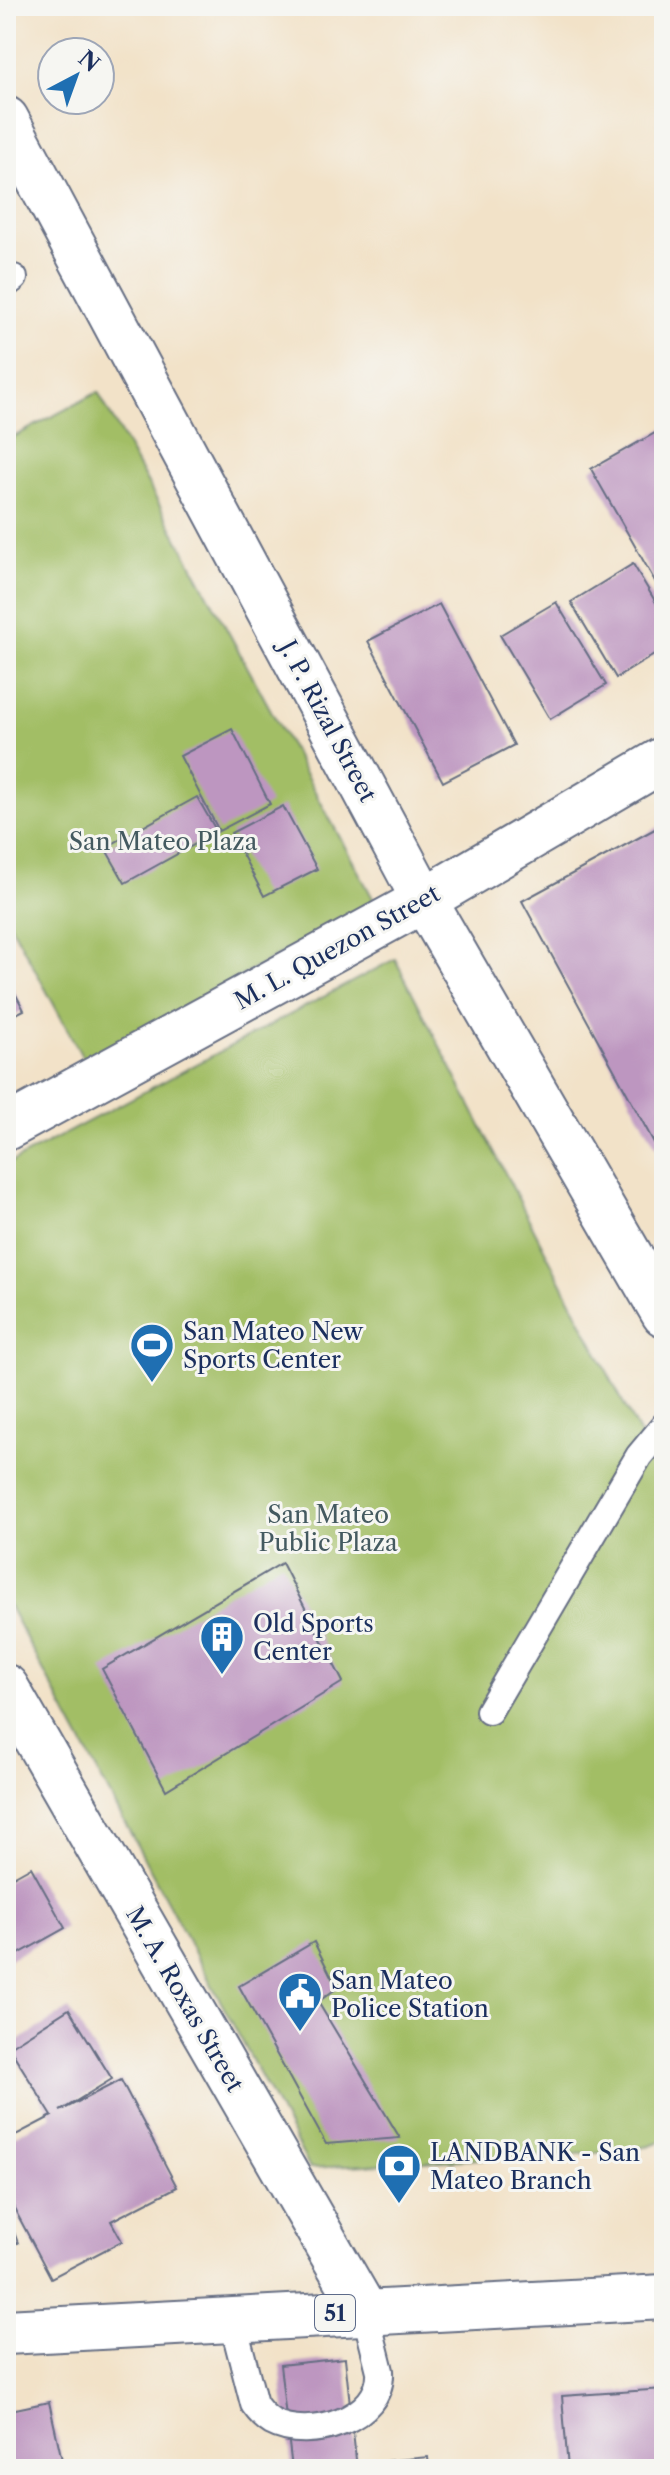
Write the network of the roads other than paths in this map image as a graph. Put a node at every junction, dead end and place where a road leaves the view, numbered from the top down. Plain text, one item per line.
1 (6, 119) edge
2 (664, 759) edge
3 (424, 900) junction
4 (6, 1128) edge
5 (664, 1314) edge
6 (664, 1426) edge
7 (6, 1687) edge
8 (489, 1711) dead end
9 (664, 2297) edge
10 (365, 2311) junction
11 (232, 2319) junction
12 (6, 2332) edge

1 - 3 main road, J. P. Rizal Street
2 - 3 main road, M. L. Quezon Street
3 - 4 main road, M. L. Quezon Street
3 - 5 main road, J. P. Rizal Street
6 - 8 lane
7 - 10 main road, M. A. Roxas Street
9 - 10 main road, 51
10 - 11 main road, 51
10 - 11 lane
11 - 12 main road, 51

